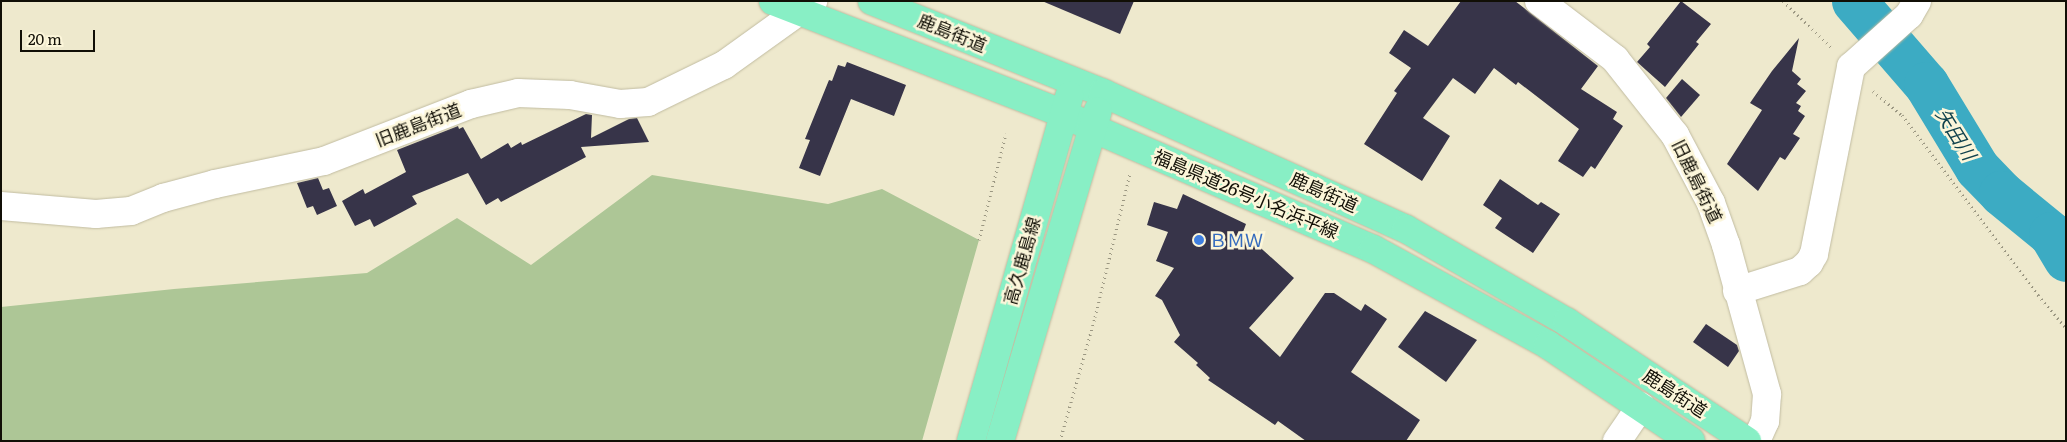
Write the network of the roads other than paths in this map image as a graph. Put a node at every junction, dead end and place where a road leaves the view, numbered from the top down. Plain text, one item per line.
1 (773, 1) edge
2 (872, 1) edge
3 (1539, 1) edge
4 (1917, 1) edge
5 (806, 6) edge
6 (1072, 81) junction
7 (1104, 92) junction
8 (1065, 114) junction
9 (1092, 128) junction
10 (1, 206) edge
11 (1737, 291) junction
12 (1641, 406) junction
13 (971, 441) edge
14 (1000, 441) edge
15 (1617, 441) edge
16 (1691, 441) edge
17 (1747, 441) edge
18 (1756, 441) edge

1 - 5 main road, 福島県道26号小名浜平線
2 - 6 main road, 鹿島街道
3 - 11 street, 旧鹿島街道
4 - 11 street
5 - 8 main road, 福島県道26号小名浜平線
5 - 10 street, 旧鹿島街道
6 - 7 main road, 鹿島街道
6 - 8 main road, 高久鹿島線
7 - 9 main road, 高久鹿島線
7 - 17 main road, 鹿島街道
8 - 9 main road, 福島県道26号小名浜平線
8 - 13 main road, 高久鹿島線
9 - 12 main road, 福島県道26号小名浜平線
9 - 14 main road, 高久鹿島線
11 - 18 street, 旧鹿島街道
12 - 15 street
12 - 16 main road, 福島県道26号小名浜平線

